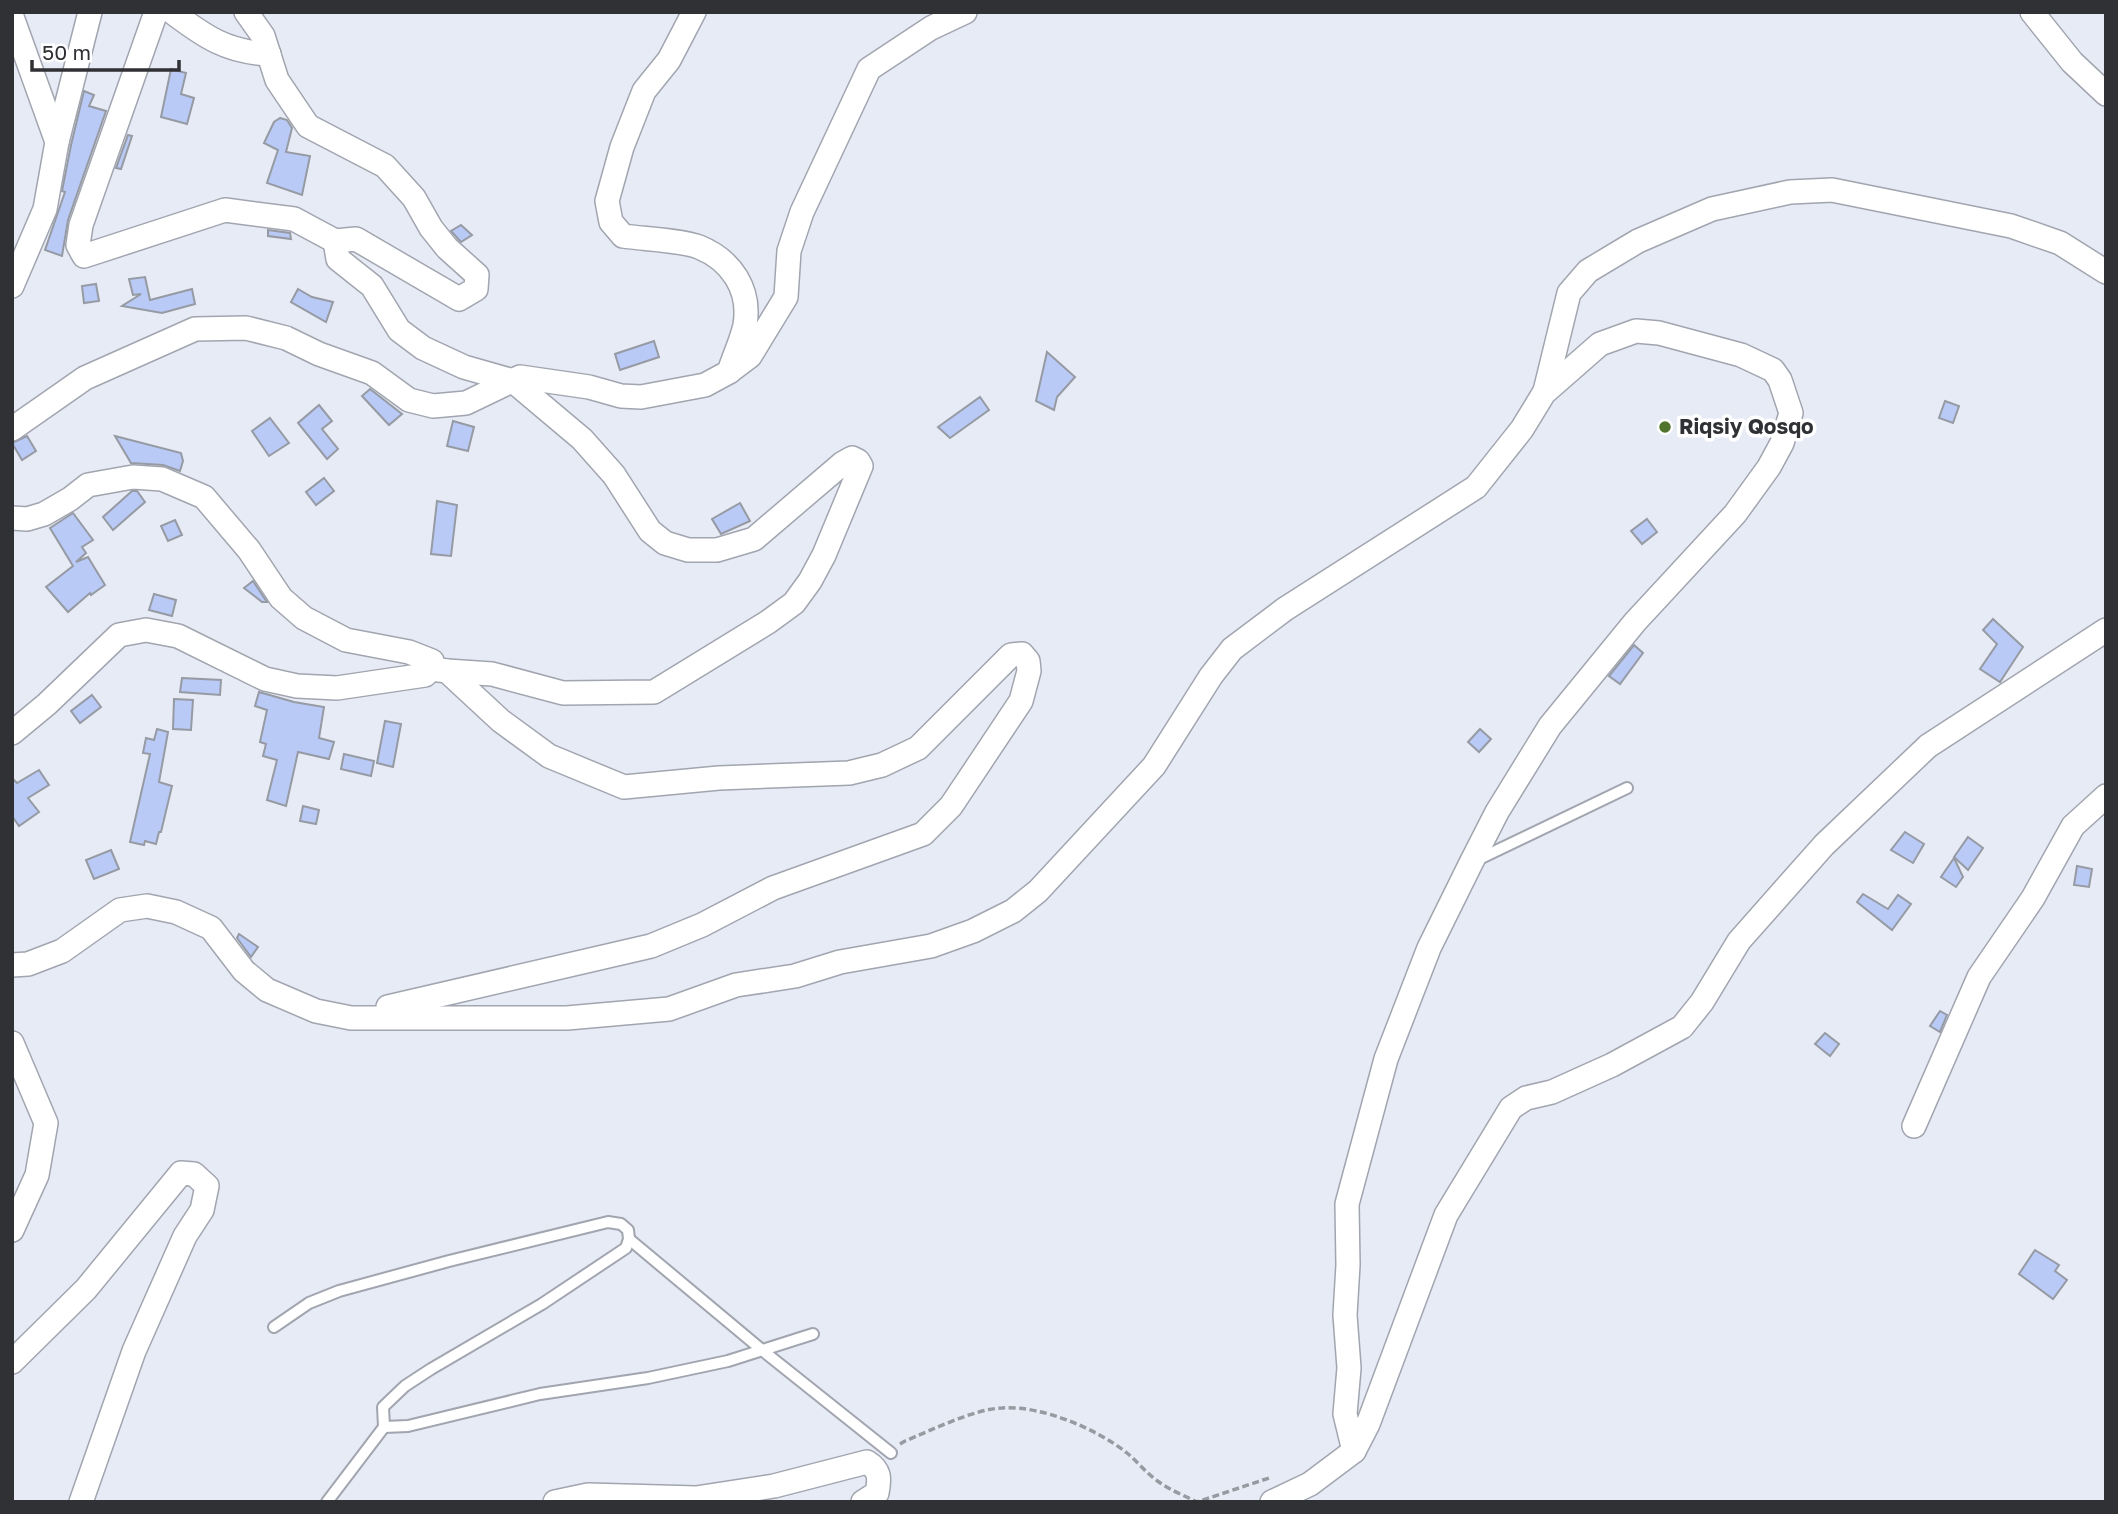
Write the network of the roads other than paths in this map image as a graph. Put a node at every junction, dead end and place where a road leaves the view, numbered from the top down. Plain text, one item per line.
1 (90, 12) edge
2 (156, 12) edge
3 (172, 12) edge
4 (246, 12) edge
5 (694, 12) edge
6 (965, 12) edge
7 (2032, 12) edge
8 (12, 17) edge
9 (269, 54) junction
10 (2106, 94) edge
11 (57, 142) junction
12 (335, 241) junction
13 (2106, 272) edge
14 (12, 286) edge
15 (729, 372) junction
16 (513, 381) junction
17 (1544, 393) junction
18 (12, 429) edge
19 (12, 518) edge
20 (2106, 630) edge
21 (439, 670) junction
22 (12, 733) edge
23 (1627, 788) dead end
24 (2106, 796) edge
25 (1471, 863) junction
26 (12, 965) edge
27 (337, 1015) junction
28 (12, 1042) edge
29 (1914, 1126) dead end
30 (12, 1230) edge
31 (629, 1239) junction
32 (274, 1327) dead end
33 (813, 1334) dead end
34 (762, 1350) junction
35 (12, 1362) edge
36 (384, 1427) junction
37 (1354, 1451) junction
38 (891, 1453) road end
39 (81, 1502) edge
40 (327, 1502) edge
41 (555, 1502) edge
42 (863, 1502) edge
43 (1272, 1502) edge

1 - 11 street
2 - 12 street
3 - 9 street
4 - 9 street
5 - 15 street
6 - 15 street
7 - 10 street
8 - 11 street
9 - 12 street
11 - 14 street
12 - 16 street
13 - 17 street
15 - 16 street
16 - 18 street
16 - 21 street
17 - 25 street
17 - 27 street
19 - 21 street
20 - 37 street
21 - 22 street
21 - 27 street
23 - 25 lane
24 - 29 street
25 - 37 street
26 - 27 street
28 - 30 street
31 - 32 lane
31 - 34 lane
31 - 36 lane
33 - 34 lane
34 - 36 lane
34 - 38 lane
35 - 39 street
36 - 40 lane
37 - 43 street
41 - 42 street

